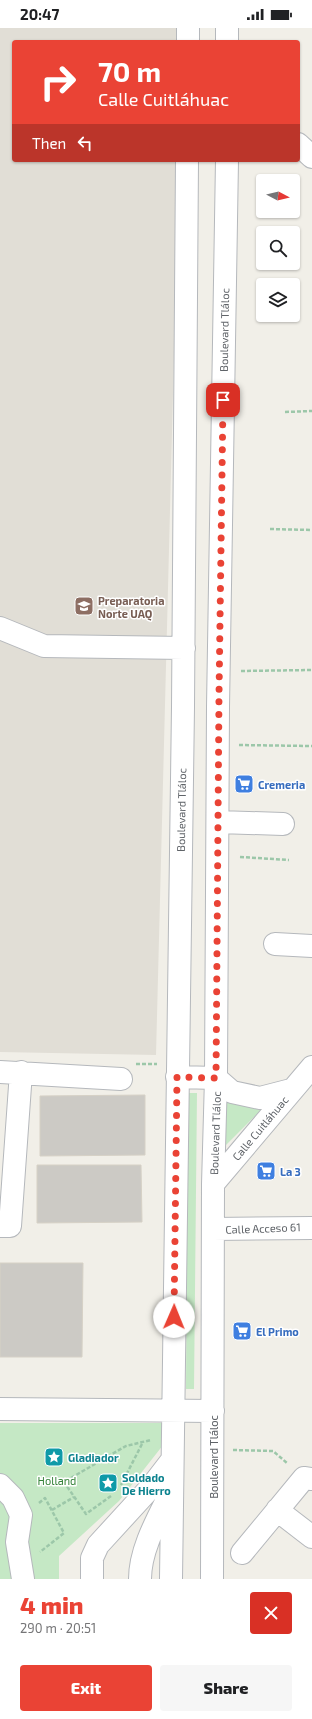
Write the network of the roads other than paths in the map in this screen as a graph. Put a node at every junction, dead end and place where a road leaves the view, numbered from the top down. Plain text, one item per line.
1 (188, 28) edge
2 (227, 28) edge
3 (188, 40) edge
4 (227, 40) edge
5 (300, 146) edge
6 (312, 158) edge
7 (187, 162) edge
8 (227, 162) edge
9 (0, 628) edge
10 (184, 648) junction
11 (218, 822) junction
12 (283, 824) dead end
13 (275, 944) dead end
14 (312, 946) edge
15 (312, 1067) edge
16 (11, 1072) edge
17 (177, 1077) junction
18 (121, 1078) dead end
19 (216, 1078) junction
20 (291, 1090) junction
21 (213, 1184) junction
22 (0, 1226) edge
23 (312, 1228) edge
24 (213, 1230) junction
25 (0, 1409) edge
26 (173, 1410) junction
27 (213, 1411) junction
28 (172, 1460) junction
29 (308, 1479) edge
30 (0, 1485) edge
31 (172, 1492) junction
32 (276, 1510) junction
33 (312, 1537) edge
34 (242, 1553) dead end
35 (23, 1579) edge
36 (92, 1579) edge
37 (140, 1579) edge
38 (171, 1579) edge
39 (212, 1579) edge

1 - 3 street
2 - 4 street
5 - 6 street
7 - 10 street, Boulevard Tláloc
8 - 11 street, Boulevard Tláloc
9 - 10 street
10 - 17 street, Boulevard Tláloc
11 - 12 street
11 - 19 street, Boulevard Tláloc
13 - 14 street
15 - 20 street, Calle Cuitláhuac
16 - 18 street
16 - 22 street
17 - 19 street
17 - 26 street, Boulevard Tláloc
19 - 20 street, Calle Cuitláhuac
19 - 21 street, Boulevard Tláloc
20 - 21 street, Calle Cuitláhuac
21 - 24 street, Boulevard Tláloc
23 - 24 street, Calle Acceso 61
24 - 27 street, Boulevard Tláloc
25 - 26 street
26 - 27 street
26 - 28 street, Boulevard Tláloc
27 - 39 street, Boulevard Tláloc
28 - 31 street, Boulevard Tláloc
28 - 36 street
29 - 32 street
30 - 35 street
31 - 37 street
31 - 38 street, Boulevard Tláloc
32 - 33 street
32 - 34 street

